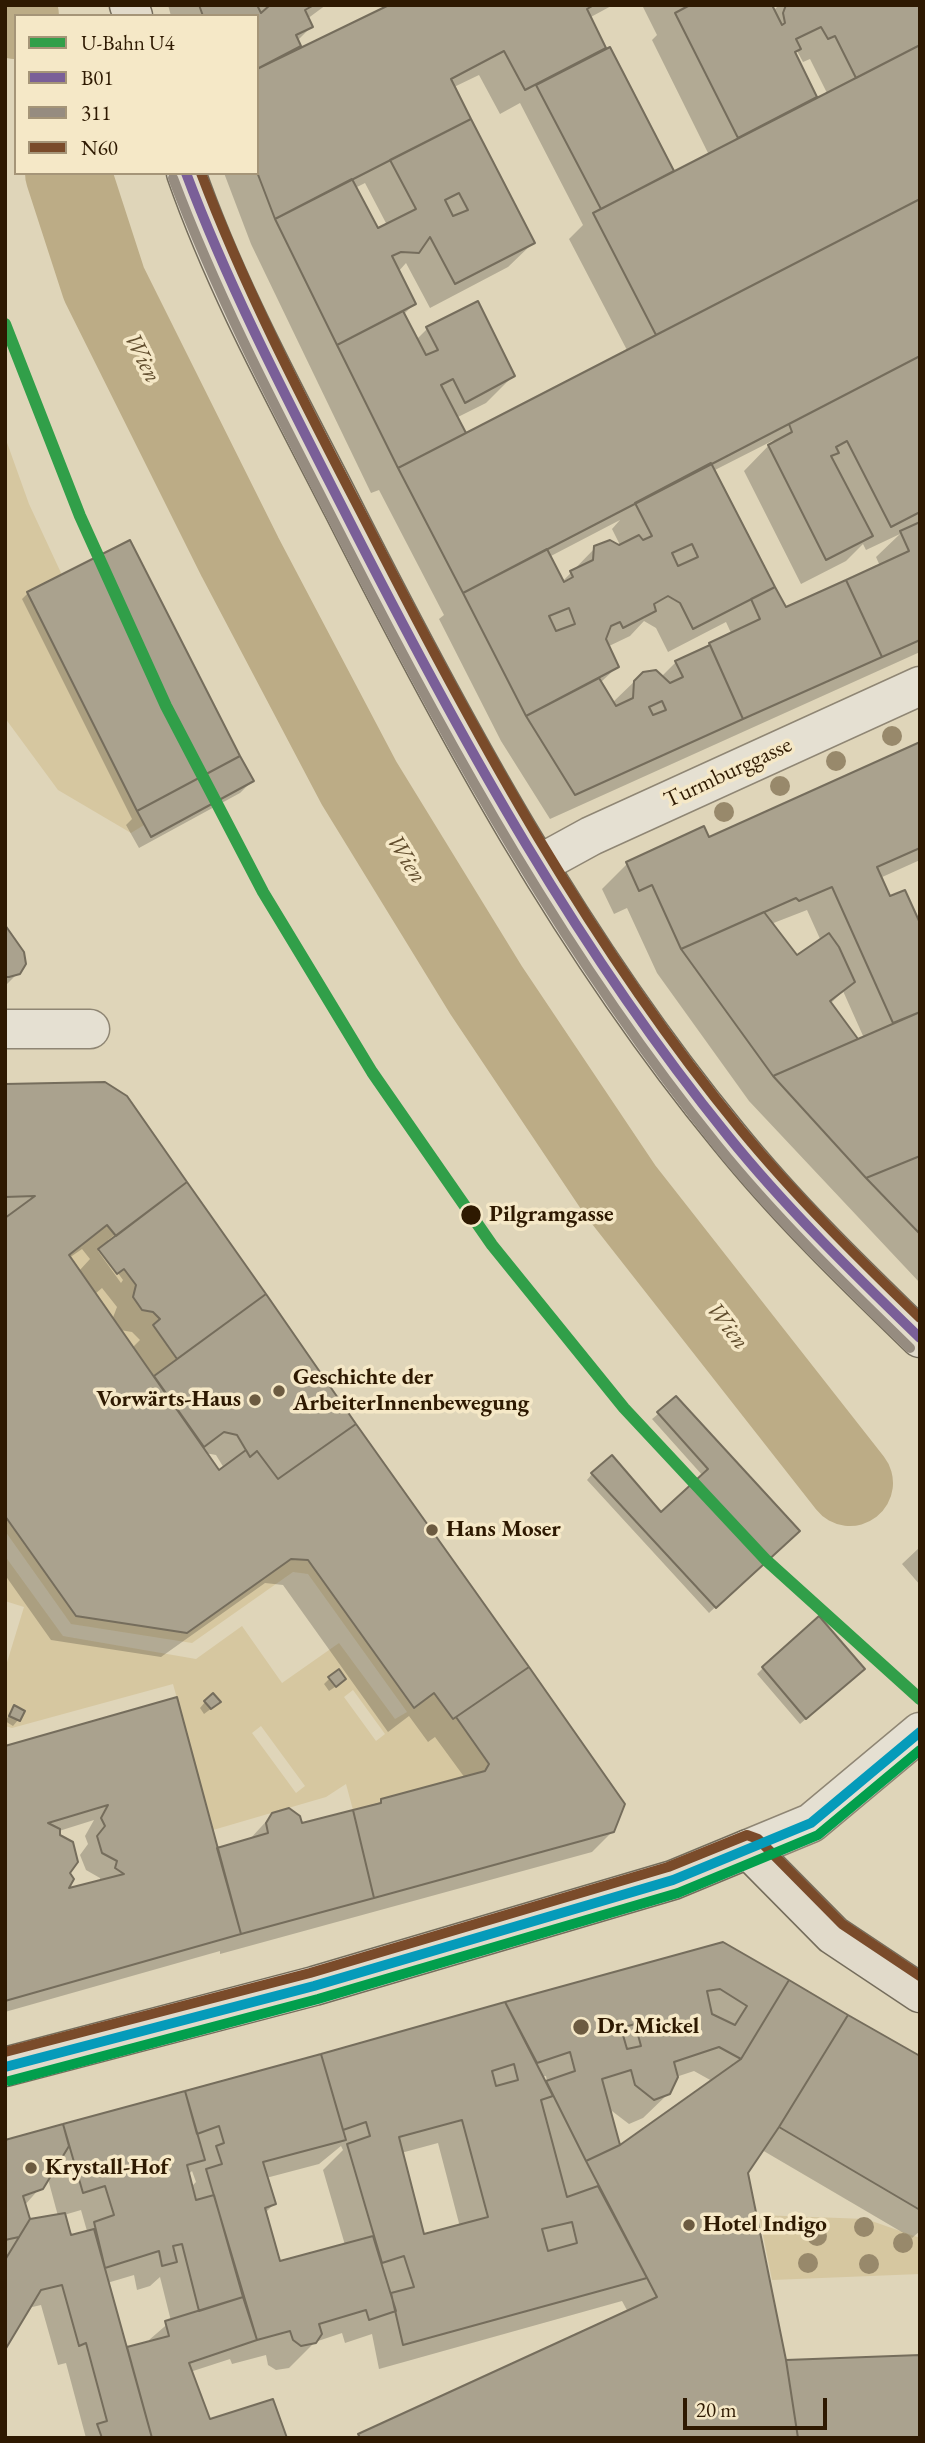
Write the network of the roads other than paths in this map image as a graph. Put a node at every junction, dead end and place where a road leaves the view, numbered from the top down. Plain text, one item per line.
1 (187, 175) edge
2 (920, 685) edge
3 (538, 865) junction
4 (5, 1029) edge
5 (90, 1029) dead end
6 (920, 1338) edge
7 (920, 1732) edge
8 (748, 1849) junction
9 (920, 1993) edge
10 (5, 2067) edge

1 - 3 main road
2 - 3 street, Turmburggasse
3 - 6 main road
4 - 5 street
7 - 8 street
8 - 9 main road
8 - 10 main road

